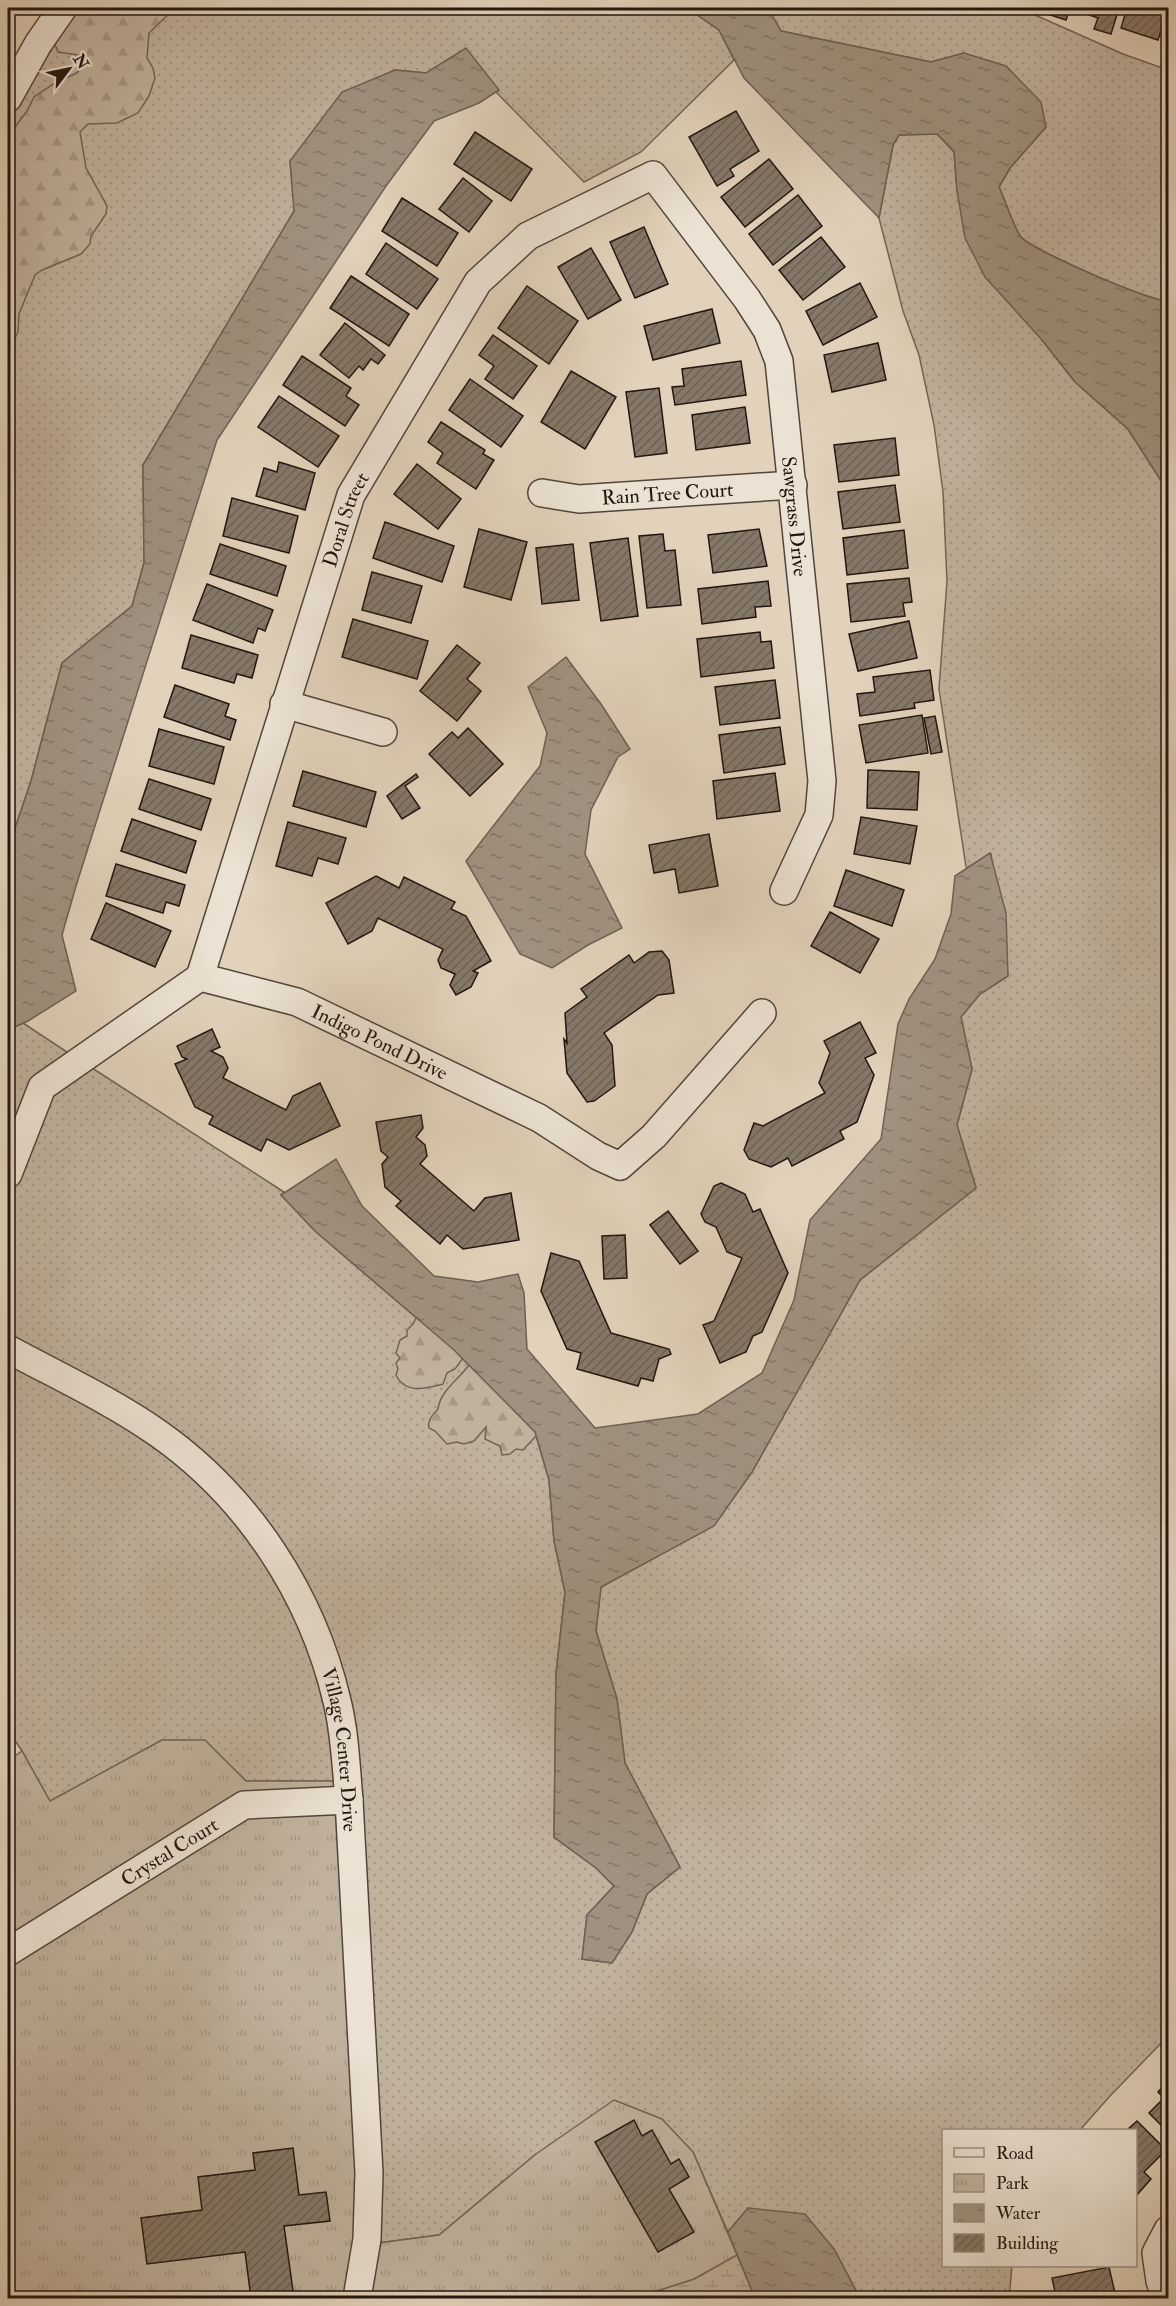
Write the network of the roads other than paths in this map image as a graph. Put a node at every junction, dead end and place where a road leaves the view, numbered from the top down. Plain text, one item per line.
1 (63, 8) edge
2 (8, 98) edge
3 (653, 175) joint
4 (793, 485) junction
5 (542, 493) dead end
6 (284, 704) junction
7 (383, 732) dead end
8 (784, 891) dead end
9 (200, 977) junction
10 (762, 1013) dead end
11 (8, 1174) edge
12 (8, 1349) edge
13 (349, 1800) junction
14 (8, 1952) edge
15 (1168, 2230) edge
16 (357, 2298) edge
17 (1166, 2298) edge

1 - 2 street
3 - 4 street, Sawgrass Drive
3 - 6 street, Doral Street
4 - 5 street, Rain Tree Court
4 - 8 street, Sawgrass Drive
6 - 7 street
6 - 9 street, Doral Street
9 - 10 street, Indigo Pond Drive
9 - 11 street
12 - 13 street, Village Center Drive
13 - 14 street, Crystal Court
13 - 16 street, Village Center Drive
15 - 17 street

